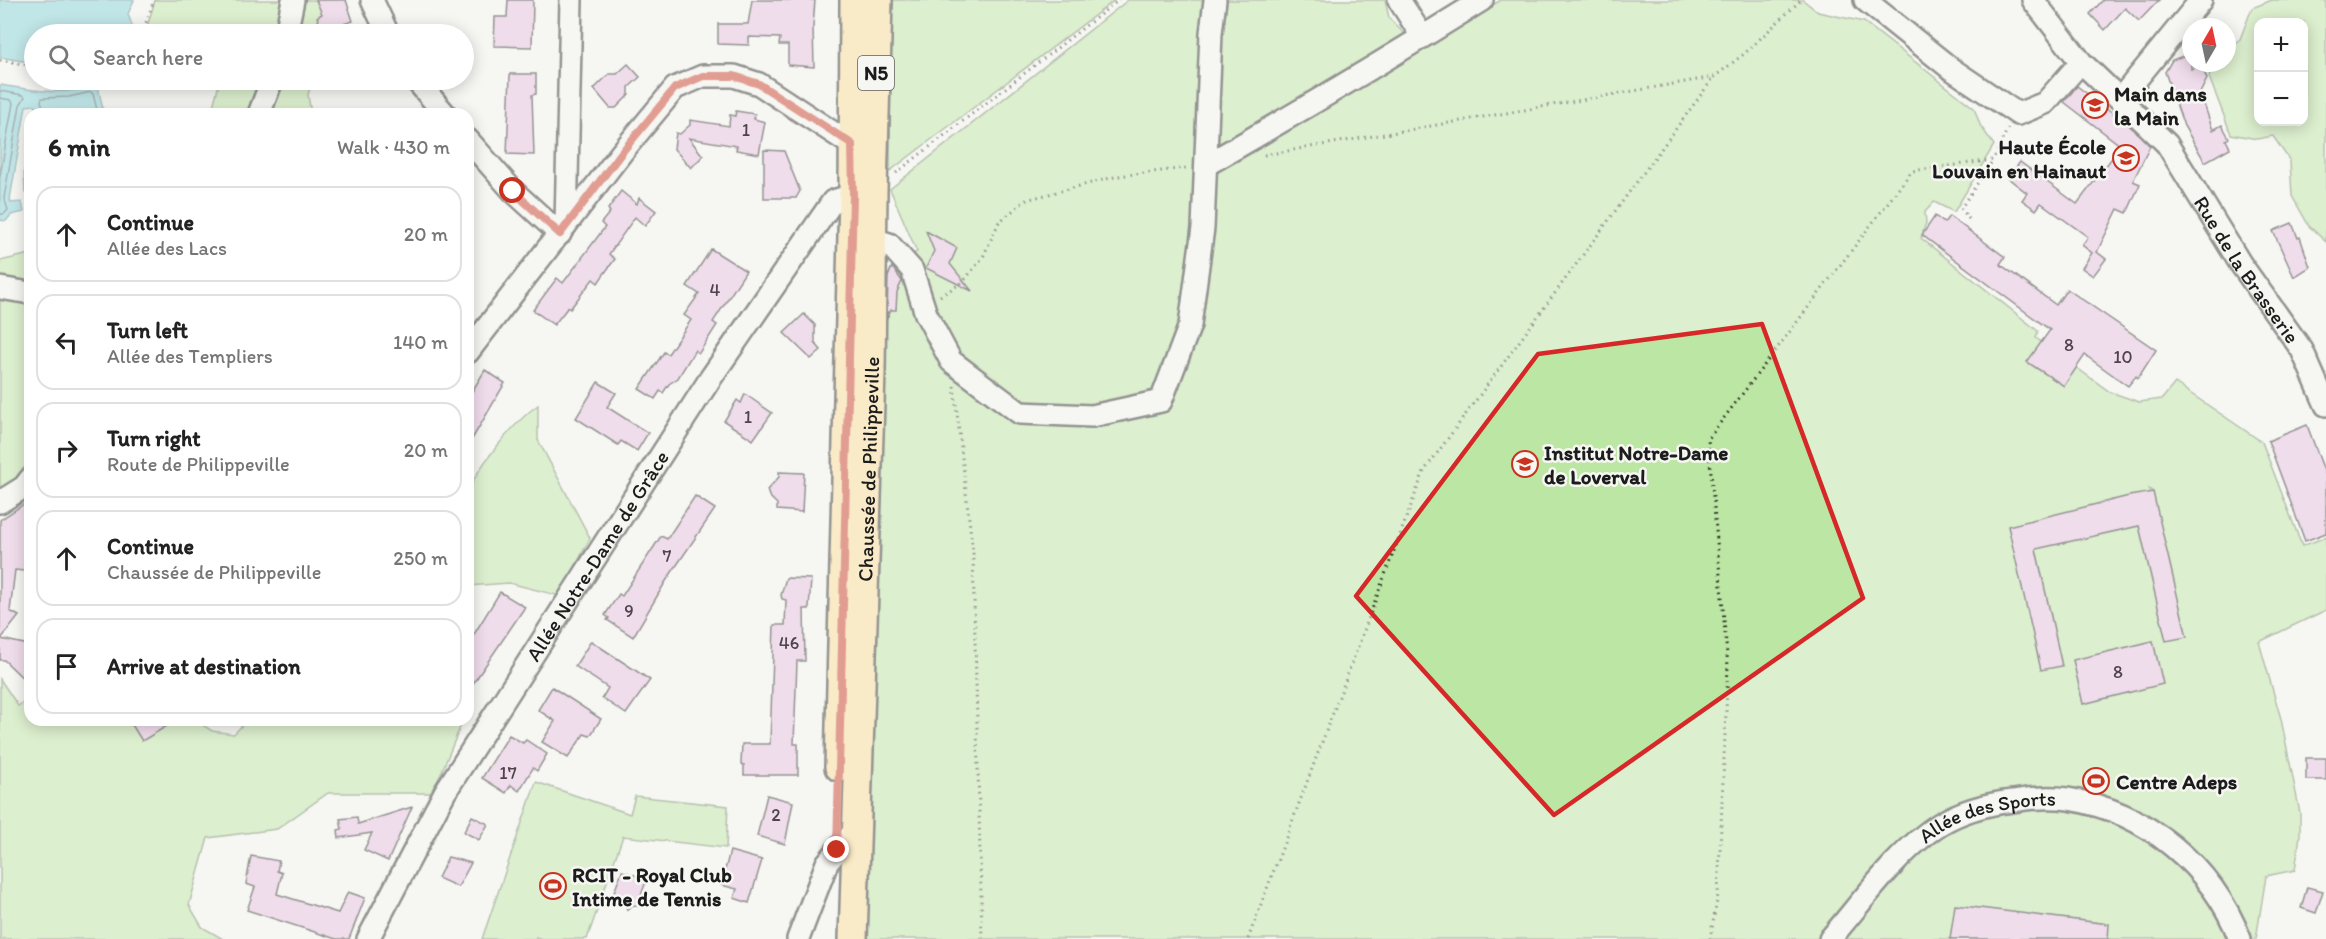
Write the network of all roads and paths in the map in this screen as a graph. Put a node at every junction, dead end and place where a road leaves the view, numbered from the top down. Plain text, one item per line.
1 (154, 0) edge
2 (293, 0) edge
3 (372, 0) edge
4 (571, 0) edge
5 (854, 0) edge
6 (878, 0) edge
7 (1119, 0) edge
8 (1215, 0) edge
9 (1399, 0) edge
10 (1482, 0) edge
11 (1800, 0) edge
12 (1865, 0) edge
13 (2033, 0) edge
14 (2197, 5) edge
15 (146, 24) edge
16 (288, 24) edge
17 (383, 24) edge
18 (1422, 36) junction
19 (0, 60) edge
20 (2081, 62) junction
21 (24, 64) edge
22 (1714, 77) junction
23 (268, 90) edge
24 (425, 90) edge
25 (2121, 98) junction
26 (261, 108) edge
27 (441, 108) edge
28 (2018, 114) junction
29 (863, 145) junction
30 (474, 147) edge
31 (1253, 157) dead end
32 (1994, 160) junction
33 (1206, 165) junction
34 (866, 195) junction
35 (1969, 219) dead end
36 (563, 230) junction
37 (873, 239) junction
38 (0, 288) edge
39 (24, 292) edge
40 (921, 301) junction
41 (474, 344) edge
42 (951, 361) junction
43 (2326, 405) edge
44 (24, 487) edge
45 (0, 502) edge
46 (855, 830) junction
47 (837, 850) junction
48 (368, 939) edge
49 (798, 939) edge
50 (835, 939) edge
51 (853, 939) edge
52 (982, 939) edge
53 (1248, 939) edge
54 (1710, 939) edge
55 (1830, 939) edge
56 (2240, 939) edge

1 - 15 path
2 - 16 street
3 - 17 street
4 - 36 street
5 - 29 main road, Chaussée de Philippeville / N5
6 - 29 main road, Chaussée de Philippeville / N5
7 - 34 path
8 - 33 street
9 - 18 street
10 - 18 street
11 - 22 path
12 - 28 street
13 - 20 street, Rue de la Brasserie
14 - 25 street
18 - 33 street
19 - 21 path
20 - 25 street, Rue de la Brasserie
20 - 28 street
22 - 31 path
22 - 53 path
23 - 26 street
24 - 27 street
25 - 43 street, Rue de la Brasserie
28 - 32 path
29 - 34 main road, Chaussée de Philippeville / N5
29 - 36 street
30 - 36 street
32 - 35 path
32 - 54 path
33 - 40 path
33 - 42 street
34 - 37 main road, Chaussée de Philippeville / N5
34 - 47 main road, Chaussée de Philippeville / N5
34 - 48 street, Allée Notre-Dame de Grâce
36 - 41 street
37 - 40 street
37 - 46 main road, Chaussée de Philippeville / N5
38 - 39 street
40 - 42 street
42 - 52 path
44 - 45 street
46 - 47 street
46 - 51 main road, Chaussée de Philippeville / N5
47 - 49 street
47 - 50 main road, Chaussée de Philippeville / N5
55 - 56 street, Allée des Sports

